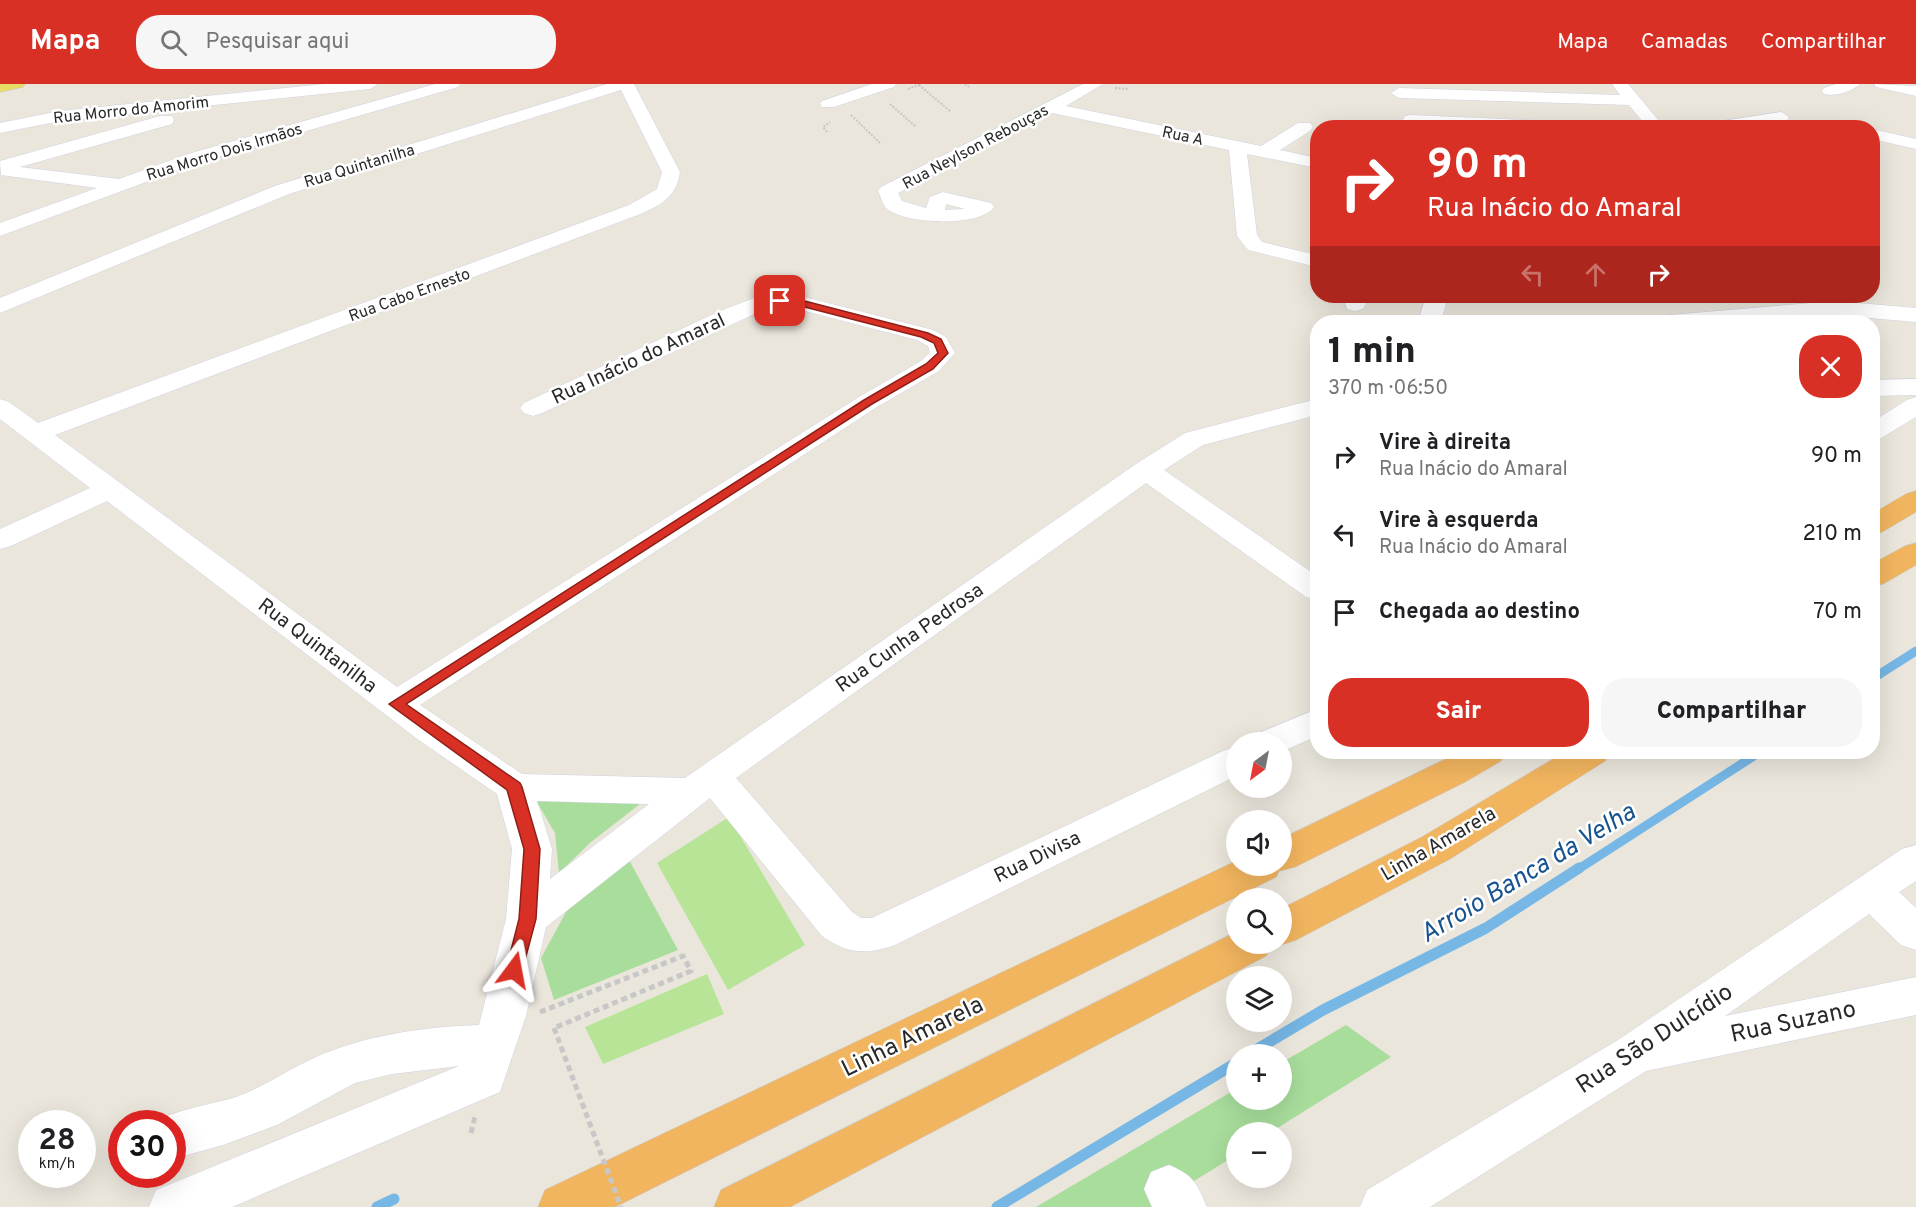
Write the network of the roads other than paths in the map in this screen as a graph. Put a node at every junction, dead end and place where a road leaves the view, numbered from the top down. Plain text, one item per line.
1 (17, 84) edge
2 (370, 84) edge
3 (452, 84) edge
4 (625, 84) edge
5 (1095, 84) edge
6 (1620, 84) edge
7 (1852, 84) edge
8 (1882, 84) edge
9 (0, 87) edge
10 (306, 87) edge
11 (1397, 89) edge
12 (885, 91) edge
13 (1830, 91) dead end
14 (1910, 95) edge
15 (253, 96) junction
16 (1634, 100) junction
17 (828, 104) dead end
18 (1049, 107) junction
19 (1780, 117) dead end
20 (1411, 120) edge
21 (1650, 120) edge
22 (1761, 120) edge
23 (1304, 127) dead end
24 (0, 128) edge
25 (1880, 136) edge
26 (1916, 144) edge
27 (1237, 146) junction
28 (1264, 152) junction
29 (1310, 162) edge
30 (0, 168) edge
31 (118, 185) junction
32 (934, 214) dead end
33 (0, 230) edge
34 (1310, 259) edge
35 (0, 306) edge
36 (1752, 315) edge
37 (1916, 315) edge
38 (1916, 387) edge
39 (1880, 388) edge
40 (1916, 405) edge
41 (0, 408) edge
42 (532, 408) dead end
43 (1310, 409) edge
44 (1880, 428) edge
45 (36, 433) junction
46 (1146, 470) junction
47 (109, 490) junction
48 (1916, 500) edge
49 (1880, 521) edge
50 (0, 540) edge
51 (1916, 552) edge
52 (1880, 572) edge
53 (1310, 585) edge
54 (396, 704) junction
55 (1310, 724) edge
56 (1292, 733) edge
57 (1476, 759) edge
58 (1581, 759) edge
59 (1226, 765) edge
60 (702, 784) junction
61 (514, 787) junction
62 (1292, 851) edge
63 (1916, 860) edge
64 (1241, 876) edge
65 (1872, 892) junction
66 (528, 919) junction
67 (1292, 922) edge
68 (1916, 933) edge
69 (1232, 954) edge
70 (1916, 996) edge
71 (494, 1046) junction
72 (1634, 1054) junction
73 (186, 1133) edge
74 (174, 1207) edge
75 (562, 1207) edge
76 (739, 1207) edge
77 (1385, 1207) edge

1 - 9 main road
2 - 10 street, Rua Morro do Amorim
3 - 31 street, Rua Morro Dois Irmãos
4 - 35 street, Rua Quintanilha
4 - 45 street, Rua Cabo Ernesto
5 - 18 street, Rua Neylson Rebouças
6 - 16 street
7 - 13 street
8 - 14 street
10 - 15 street, Rua Morro do Amorim
11 - 16 street
11 - 20 street
12 - 17 street
15 - 24 street, Rua Morro do Amorim
15 - 30 street
16 - 21 street
18 - 27 street, Rua A
18 - 32 street, Rua Neylson Rebouças
19 - 22 street
23 - 28 street
25 - 26 street
27 - 28 street, Rua A
27 - 34 street
28 - 29 street, Rua A
30 - 31 street
31 - 33 street, Rua Morro Dois Irmãos
36 - 37 street
38 - 39 street
40 - 44 street
41 - 45 street, Rua Quintanilha
42 - 54 street, Rua Inácio do Amaral
43 - 46 street, Rua Cunha Pedrosa
45 - 47 street, Rua Quintanilha
46 - 53 street
46 - 60 street, Rua Cunha Pedrosa
47 - 50 street
47 - 54 street, Rua Quintanilha
48 - 49 highway
51 - 52 highway
54 - 61 street, Rua Quintanilha
55 - 56 street
57 - 62 highway
58 - 67 highway, Linha Amarela
59 - 60 street, Rua Divisa
60 - 61 street
60 - 66 street, Rua Cunha Pedrosa
61 - 66 street
63 - 65 street, Rua São Dulcídio
64 - 75 highway, Linha Amarela
65 - 68 street
65 - 72 street, Rua São Dulcídio
66 - 71 street
69 - 76 highway
70 - 72 street, Rua Suzano
71 - 73 street
71 - 74 street
72 - 77 street, Rua São Dulcídio

